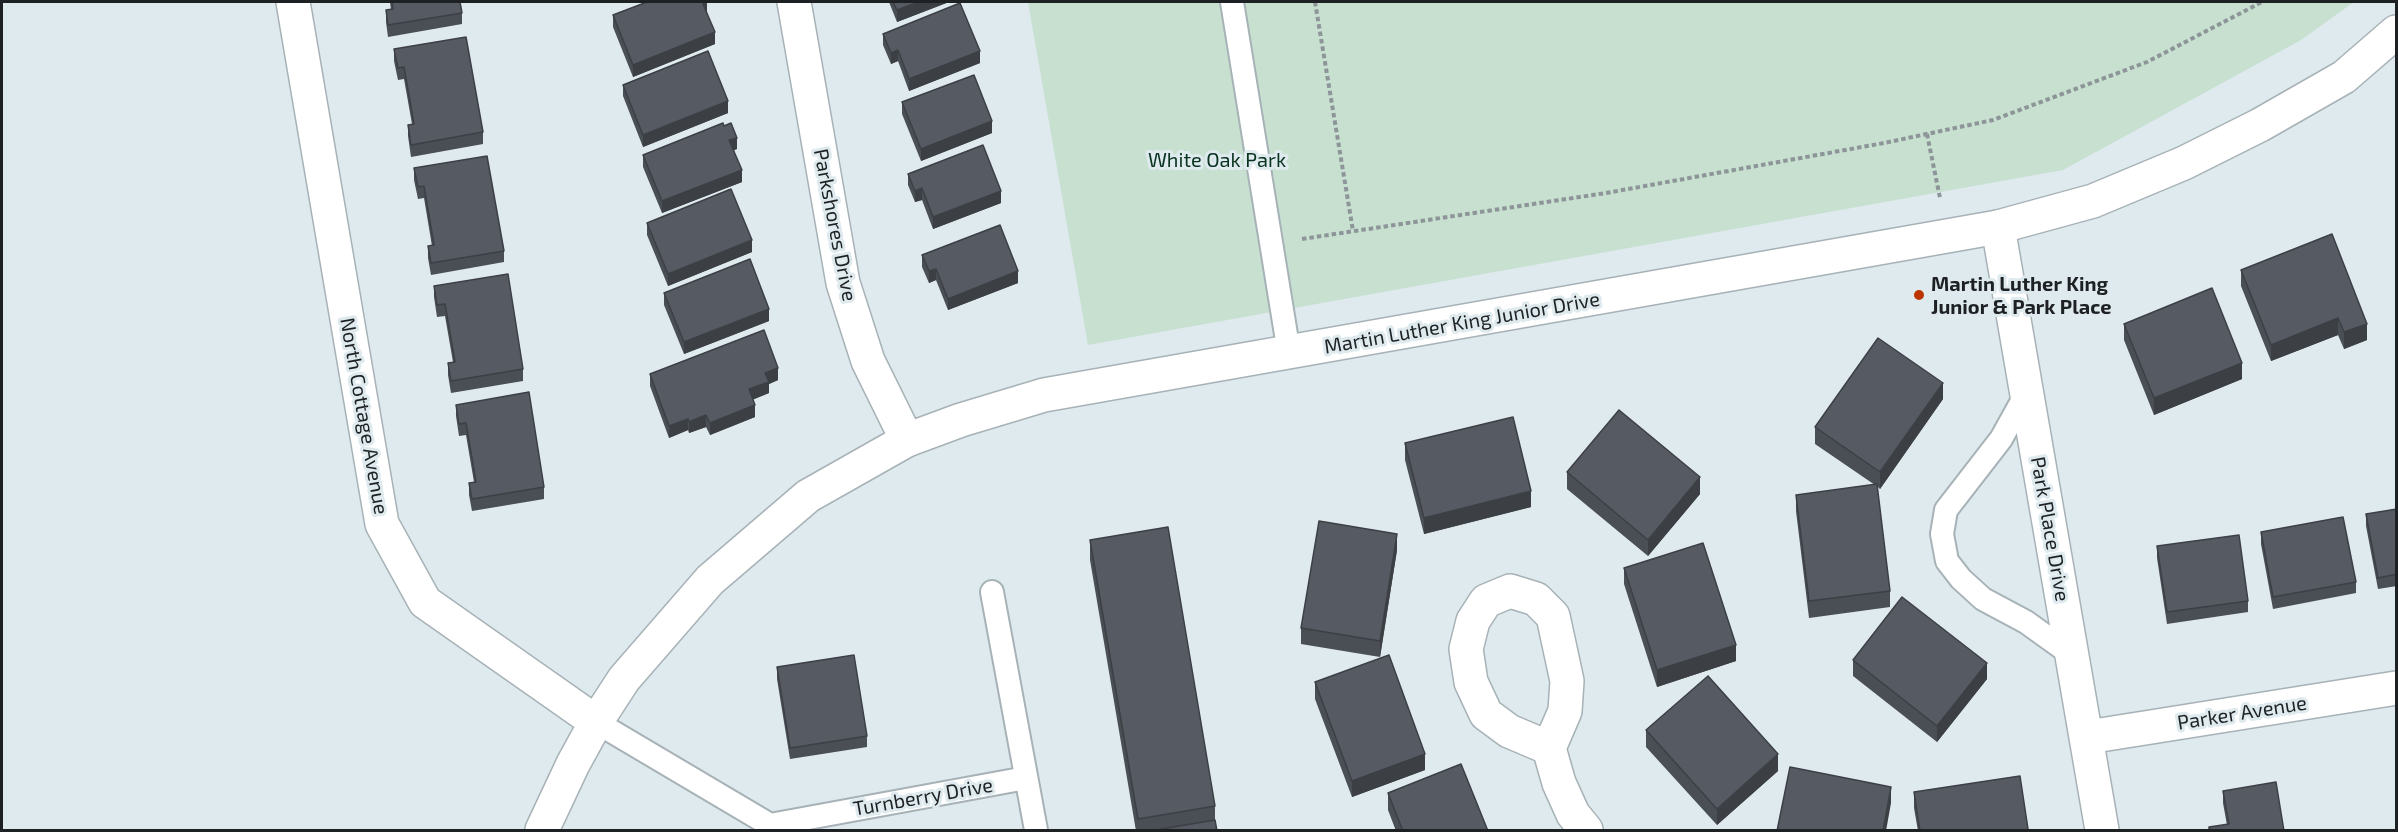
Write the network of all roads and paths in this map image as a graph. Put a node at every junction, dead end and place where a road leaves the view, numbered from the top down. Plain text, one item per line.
1 (293, 2) edge
2 (794, 2) edge
3 (1232, 2) edge
4 (1315, 2) edge
5 (2262, 2) edge
6 (2397, 32) edge
7 (1927, 134) junction
8 (1940, 198) dead end
9 (1998, 227) junction
10 (1353, 231) junction
11 (1271, 244) junction
12 (1289, 353) junction
13 (2026, 394) junction
14 (907, 440) junction
15 (992, 592) dead end
16 (2072, 655) junction
17 (2397, 688) edge
18 (596, 722) junction
19 (2088, 737) junction
20 (1549, 748) dead end
21 (1026, 778) junction
22 (542, 831) edge
23 (1036, 831) edge
24 (1586, 831) edge
25 (2102, 831) edge

1 - 18 street, North Cottage Avenue
2 - 14 street, Parkshores Drive
3 - 11 lane
4 - 10 path
5 - 7 path
6 - 9 street, Martin Luther King Junior Drive
7 - 8 path
7 - 10 path
9 - 12 street, Martin Luther King Junior Drive
9 - 13 street, Park Place Drive
10 - 11 path
11 - 12 lane
12 - 14 street, Martin Luther King Junior Drive
13 - 16 street, Park Place Drive
13 - 16 lane
14 - 18 street, Martin Luther King Junior Drive
15 - 21 lane
16 - 19 street, Park Place Drive
17 - 19 street, Parker Avenue
18 - 21 lane, Turnberry Drive
18 - 22 street
19 - 25 street, Park Place Drive
20 - 24 street
21 - 23 lane

